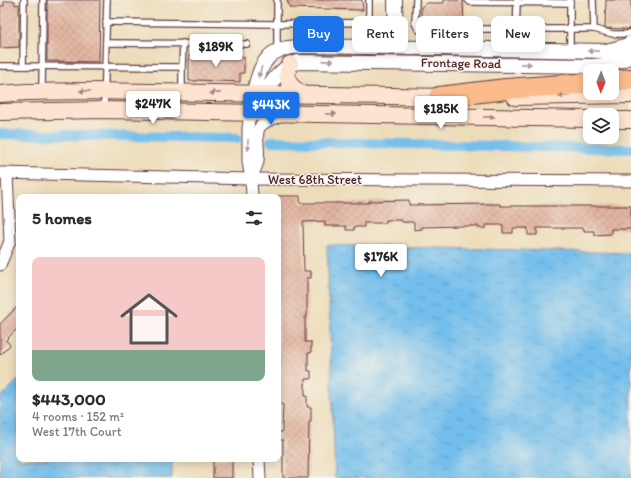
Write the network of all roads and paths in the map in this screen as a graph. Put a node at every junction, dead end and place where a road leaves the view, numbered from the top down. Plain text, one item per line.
1 (24, 0) edge
2 (43, 0) edge
3 (107, 0) edge
4 (277, 0) edge
5 (369, 0) edge
6 (395, 0) edge
7 (416, 0) edge
8 (468, 0) edge
9 (593, 0) edge
10 (517, 1) edge
11 (570, 1) edge
12 (369, 16) edge
13 (395, 16) edge
14 (517, 16) edge
15 (106, 22) junction
16 (352, 22) edge
17 (277, 24) junction
18 (416, 24) edge
19 (594, 29) junction
20 (545, 30) edge
21 (570, 30) junction
22 (631, 32) edge
23 (106, 43) junction
24 (183, 43) junction
25 (631, 43) edge
26 (247, 44) dead end
27 (352, 47) edge
28 (408, 48) edge
29 (491, 50) edge
30 (545, 50) edge
31 (570, 50) junction
32 (392, 52) edge
33 (275, 53) junction
34 (631, 56) edge
35 (375, 62) junction
36 (290, 64) junction
37 (569, 65) junction
38 (0, 66) edge
39 (23, 66) junction
40 (42, 66) junction
41 (106, 67) junction
42 (182, 67) junction
43 (631, 79) edge
44 (619, 80) edge
45 (583, 83) edge
46 (42, 92) junction
47 (105, 92) junction
48 (182, 92) junction
49 (0, 94) edge
50 (259, 94) junction
51 (302, 94) junction
52 (631, 95) edge
53 (438, 97) junction
54 (104, 110) junction
55 (0, 112) edge
56 (250, 112) junction
57 (292, 113) junction
58 (583, 119) edge
59 (619, 120) edge
60 (631, 120) edge
61 (4, 173) edge
62 (251, 179) junction
63 (631, 181) edge
64 (252, 194) edge
65 (0, 265) edge
66 (259, 462) edge
67 (260, 478) edge

1 - 39 lane
2 - 40 lane
3 - 15 lane
4 - 17 lane
5 - 12 lane
6 - 13 street
7 - 18 lane
8 - 10 lane
9 - 19 lane
10 - 11 lane
10 - 14 lane
11 - 21 lane
15 - 17 lane
15 - 23 lane
16 - 17 lane
17 - 33 lane
19 - 21 lane
19 - 22 lane
20 - 21 lane
21 - 31 lane
23 - 24 lane
23 - 41 lane
24 - 26 lane
24 - 42 lane
25 -> 31 street, Frontage Road
27 - 33 street, Frontage Road
28 - 29 street, Frontage Road
30 - 31 street, Frontage Road
31 - 37 lane
32 - 35 street
33 -> 50 street
34 - 37 street, Frontage Road
36 -> 35 street, Frontage Road
35 -> 37 street, Frontage Road
36 - 50 street
36 - 51 main road
38 - 39 lane
39 - 40 lane
40 - 41 lane
40 - 46 lane
41 - 42 lane
41 - 47 lane
42 - 48 lane
43 - 44 highway
45 - 53 highway
47 -> 46 main road
46 - 49 main road
47 - 48 main road
47 - 54 lane
50 -> 48 main road
50 - 51 main road
50 - 56 street
51 - 53 main road
52 -> 53 main road
54 - 55 main road
54 - 56 main road
56 - 57 main road
56 -> 62 street
57 -> 58 main road
57 - 62 street
59 - 60 main road
61 - 62 street, West 68th Street
61 - 65 street
62 - 63 street, West 68th Street
62 - 64 street
66 - 67 street

